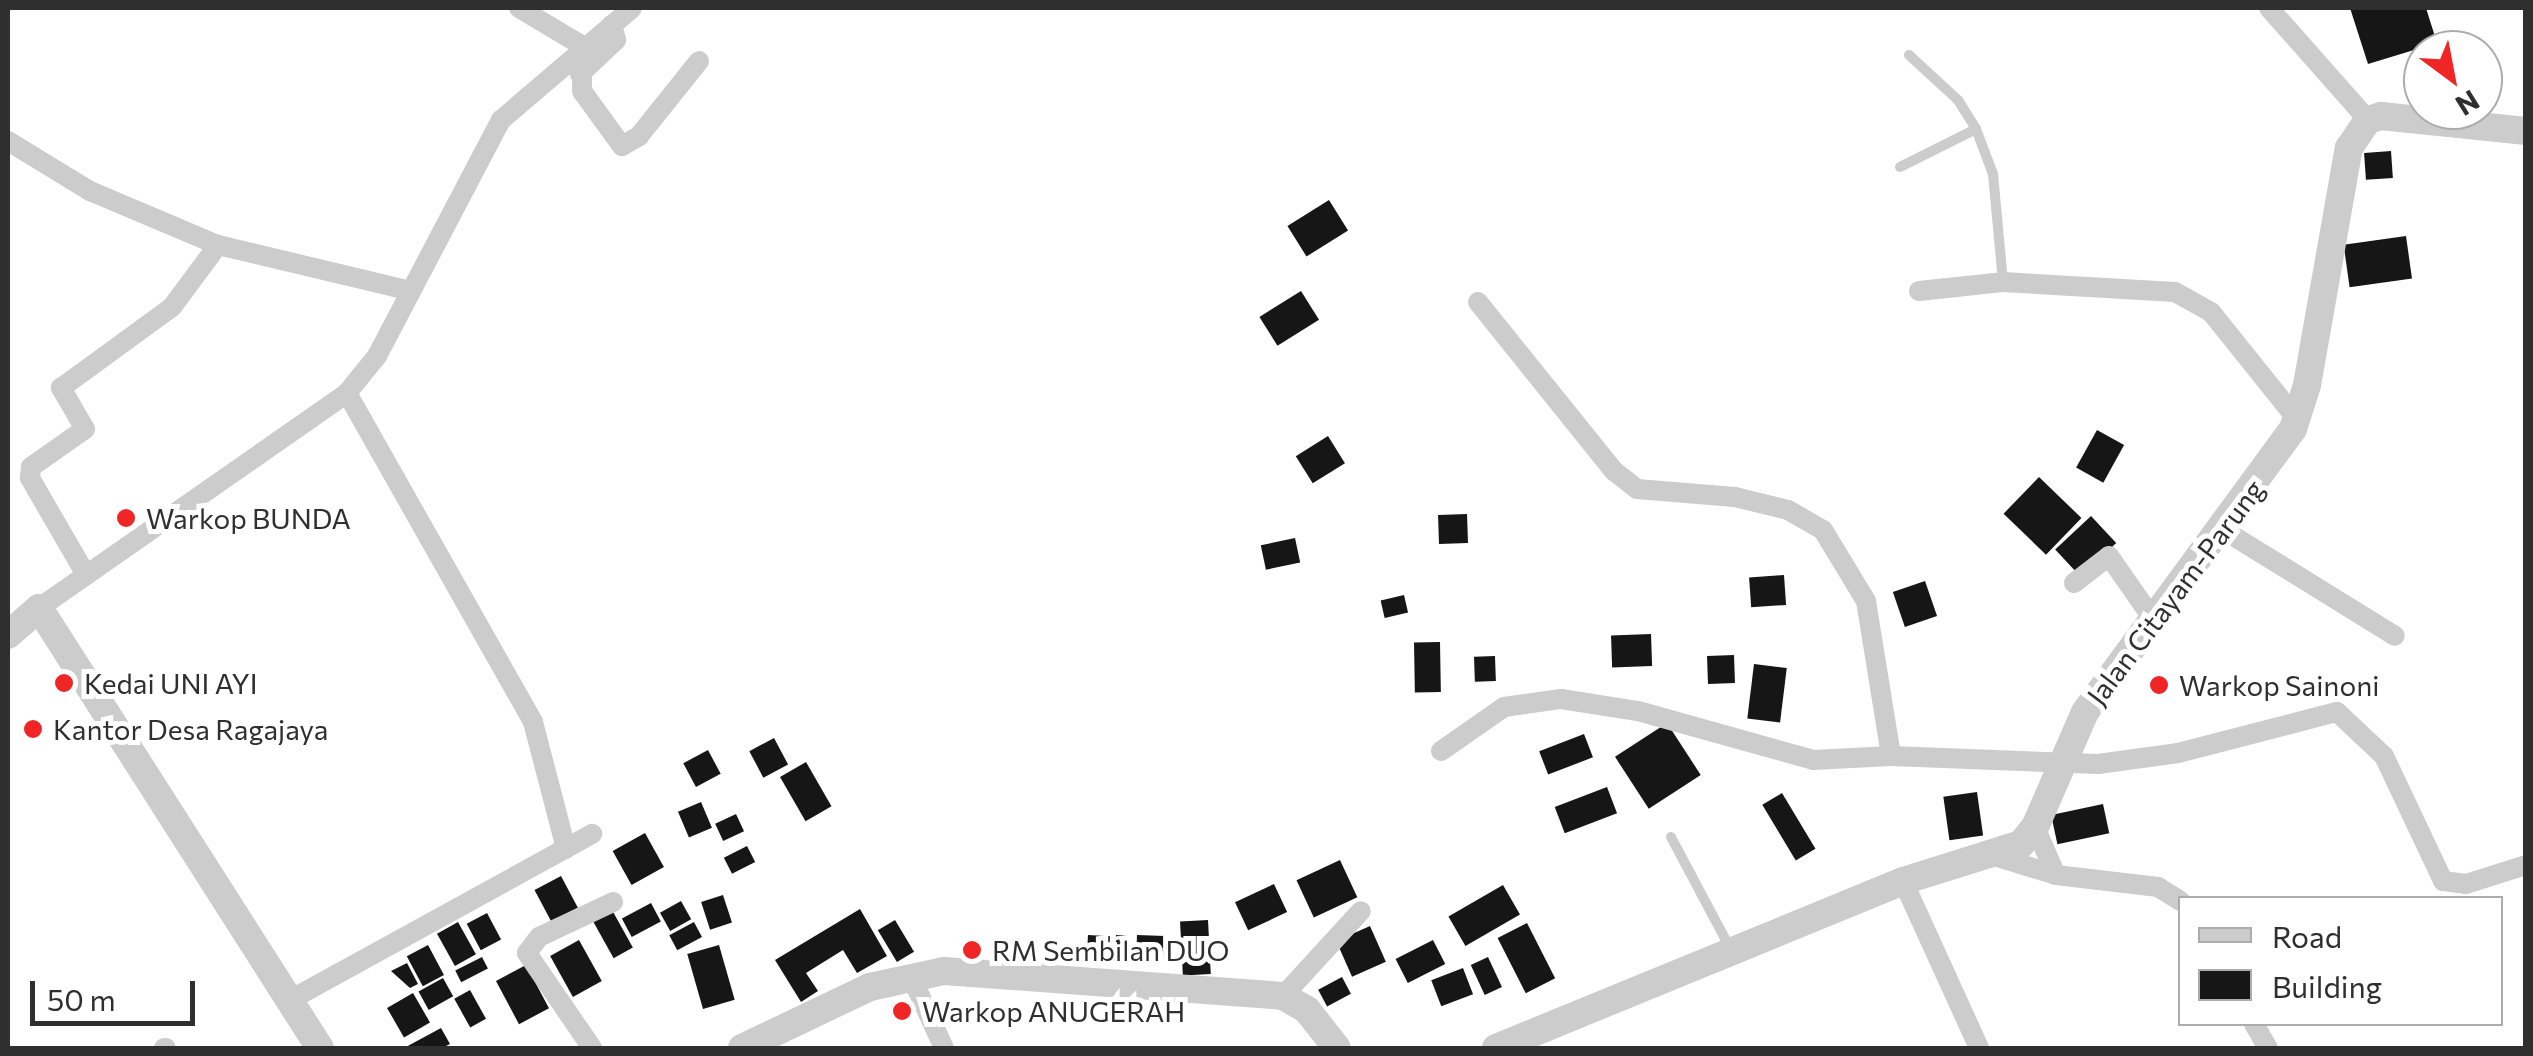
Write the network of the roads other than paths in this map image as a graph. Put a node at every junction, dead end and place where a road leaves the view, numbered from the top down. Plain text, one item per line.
1 (520, 8) edge
2 (632, 8) edge
3 (2269, 8) edge
4 (1909, 56) dead end
5 (582, 59) junction
6 (698, 61) dead end
7 (2368, 120) junction
8 (1976, 128) junction
9 (2526, 131) edge
10 (8, 141) edge
11 (1900, 166) dead end
12 (218, 245) junction
13 (2003, 282) junction
14 (411, 291) junction
15 (1919, 291) dead end
16 (1478, 302) dead end
17 (346, 393) junction
18 (2296, 418) junction
19 (2222, 528) junction
20 (85, 573) junction
21 (2074, 583) dead end
22 (38, 608) junction
23 (2153, 619) junction
24 (8, 634) edge
25 (2394, 636) dead end
26 (1441, 751) dead end
27 (1891, 756) junction
28 (2063, 762) junction
29 (2043, 810) junction
30 (592, 834) dead end
31 (1671, 838) dead end
32 (566, 849) junction
33 (1994, 856) junction
34 (2526, 865) edge
35 (2056, 876) junction
36 (1903, 881) junction
37 (2178, 900) edge
38 (613, 902) dead end
39 (1361, 911) dead end
40 (1731, 950) junction
41 (911, 976) junction
42 (1283, 996) junction
43 (290, 1000) junction
44 (2255, 1026) edge
45 (320, 1048) edge
46 (592, 1048) edge
47 (742, 1048) edge
48 (944, 1048) edge
49 (1337, 1048) edge
50 (1496, 1048) edge
51 (1979, 1048) edge
52 (2268, 1048) edge

1 - 5 street
2 - 5 street
3 - 7 street
4 - 8 lane
5 - 6 street
5 - 14 street
7 - 9 street
7 - 18 street, Jalan Citayam-Parung
8 - 11 lane
8 - 13 lane
10 - 12 street
12 - 14 street
12 - 20 street
13 - 15 street
13 - 18 street
14 - 17 street
16 - 27 street
17 - 20 street
17 - 32 street
18 - 19 street, Jalan Citayam-Parung
19 - 23 street, Jalan Citayam-Parung
19 - 25 street
20 - 22 street
21 - 23 street
22 - 24 street
22 - 43 street
23 - 28 street, Jalan Citayam-Parung
26 - 27 street
27 - 28 street
28 - 29 street, Jalan Citayam-Parung
28 - 34 street
29 - 33 street
29 - 35 street
30 - 32 street
31 - 40 lane
32 - 43 street
33 - 35 street
33 - 36 street
35 - 37 street
36 - 40 street
36 - 51 street
38 - 46 street
39 - 42 street
40 - 50 street
41 - 42 street
41 - 47 street
41 - 48 street
42 - 49 street
43 - 45 street
44 - 52 street

